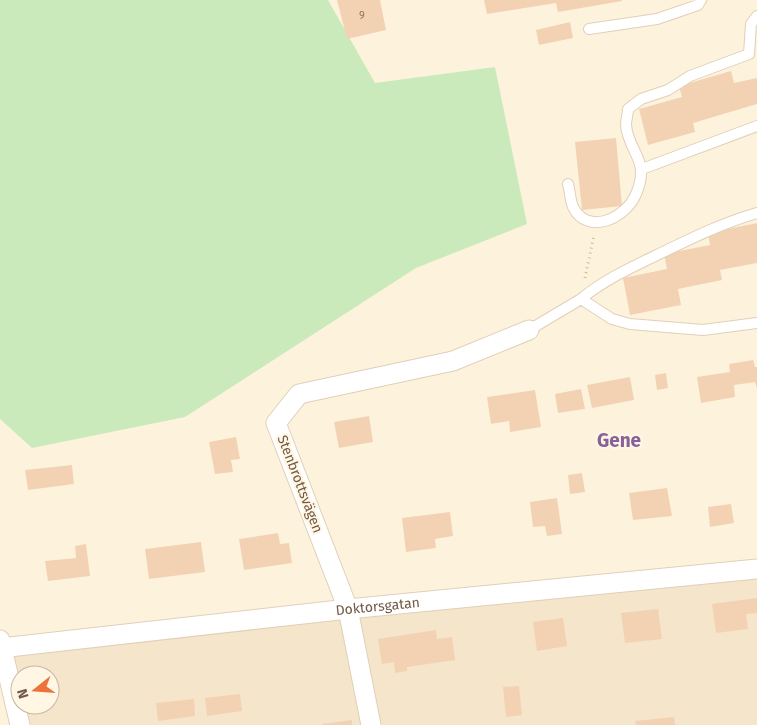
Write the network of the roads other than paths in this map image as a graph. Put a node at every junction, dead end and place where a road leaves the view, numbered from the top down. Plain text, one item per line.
1 (701, 0) edge
2 (757, 16) edge
3 (589, 29) dead end
4 (757, 126) edge
5 (642, 169) junction
6 (568, 184) dead end
7 (757, 213) edge
8 (581, 300) junction
9 (757, 323) edge
10 (529, 330) joint
11 (757, 569) edge
12 (348, 609) junction
13 (0, 646) edge
14 (20, 725) edge
15 (371, 725) edge

1 - 3 lane
2 - 5 lane
4 - 5 lane
5 - 6 lane
7 - 8 lane
8 - 9 lane
8 - 10 lane
10 - 12 street, Stenbrottsvägen
11 - 12 street, Doktorsgatan
12 - 13 street, Doktorsgatan
12 - 15 street, Stenbrottsvägen
13 - 14 street

